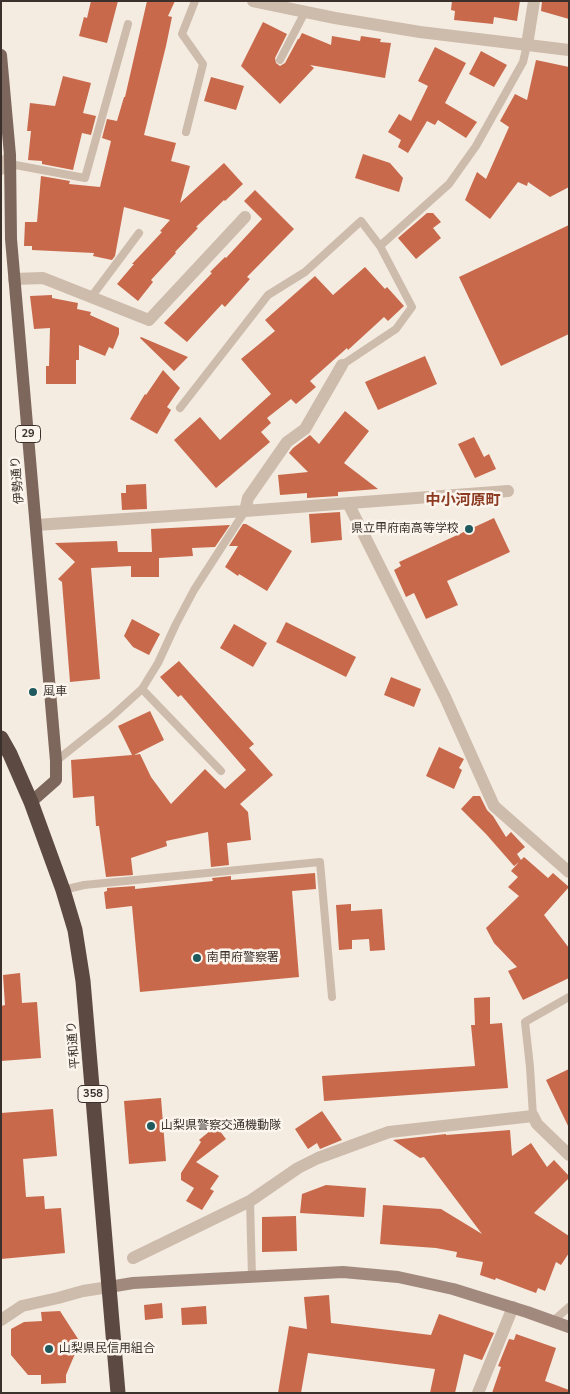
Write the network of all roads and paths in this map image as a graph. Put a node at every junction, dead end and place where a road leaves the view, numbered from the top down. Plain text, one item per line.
1 (195, 1) edge
2 (253, 1) edge
3 (534, 1) edge
4 (305, 12) junction
5 (128, 24) dead end
6 (526, 45) junction
7 (569, 50) edge
8 (1, 55) edge
9 (280, 60) dead end
10 (186, 132) dead end
11 (7, 162) edge
12 (245, 217) dead end
13 (139, 233) dead end
14 (380, 246) junction
15 (14, 279) junction
16 (92, 296) junction
17 (342, 364) joint
18 (180, 408) dead end
19 (508, 490) dead end
20 (348, 503) junction
21 (245, 511) junction
22 (36, 525) junction
23 (142, 688) junction
24 (1, 738) edge
25 (56, 761) junction
26 (221, 771) dead end
27 (31, 802) junction
28 (569, 872) edge
29 (63, 890) junction
30 (332, 997) dead end
31 (569, 997) edge
32 (533, 1116) junction
33 (569, 1155) edge
34 (250, 1201) junction
35 (133, 1258) dead end
36 (252, 1277) junction
37 (109, 1287) junction
38 (513, 1307) junction
39 (569, 1307) edge
40 (1, 1320) edge
41 (553, 1321) junction
42 (569, 1327) edge
43 (118, 1393) edge
44 (478, 1393) edge

1 - 10 lane
2 - 4 street
3 - 6 street
4 - 6 street
4 - 9 lane
5 - 11 lane
6 - 7 street
6 - 14 lane
8 - 11 main road, 伊勢通り / 29
11 - 15 main road, 伊勢通り / 29
12 - 16 street
13 - 16 lane
14 - 17 lane
14 - 18 lane
15 - 16 street
15 - 22 main road, 伊勢通り / 29
17 - 21 street
19 - 20 street
20 - 21 street
20 - 28 street
21 - 22 street
21 - 23 lane
22 - 25 main road, 伊勢通り / 29
23 - 25 lane
23 - 26 lane
24 - 27 highway, 平和通り / 358
25 - 27 main road, 伊勢通り / 29
27 - 29 highway, 平和通り / 358
29 - 30 lane
29 - 37 highway, 平和通り / 358
31 - 32 lane
32 - 33 street
32 - 34 street
34 - 35 street
34 - 36 lane
36 - 37 street
36 - 38 street
37 - 40 street
37 - 43 highway, 平和通り / 358
38 - 41 street
38 - 44 street
39 - 41 lane
41 - 42 street

